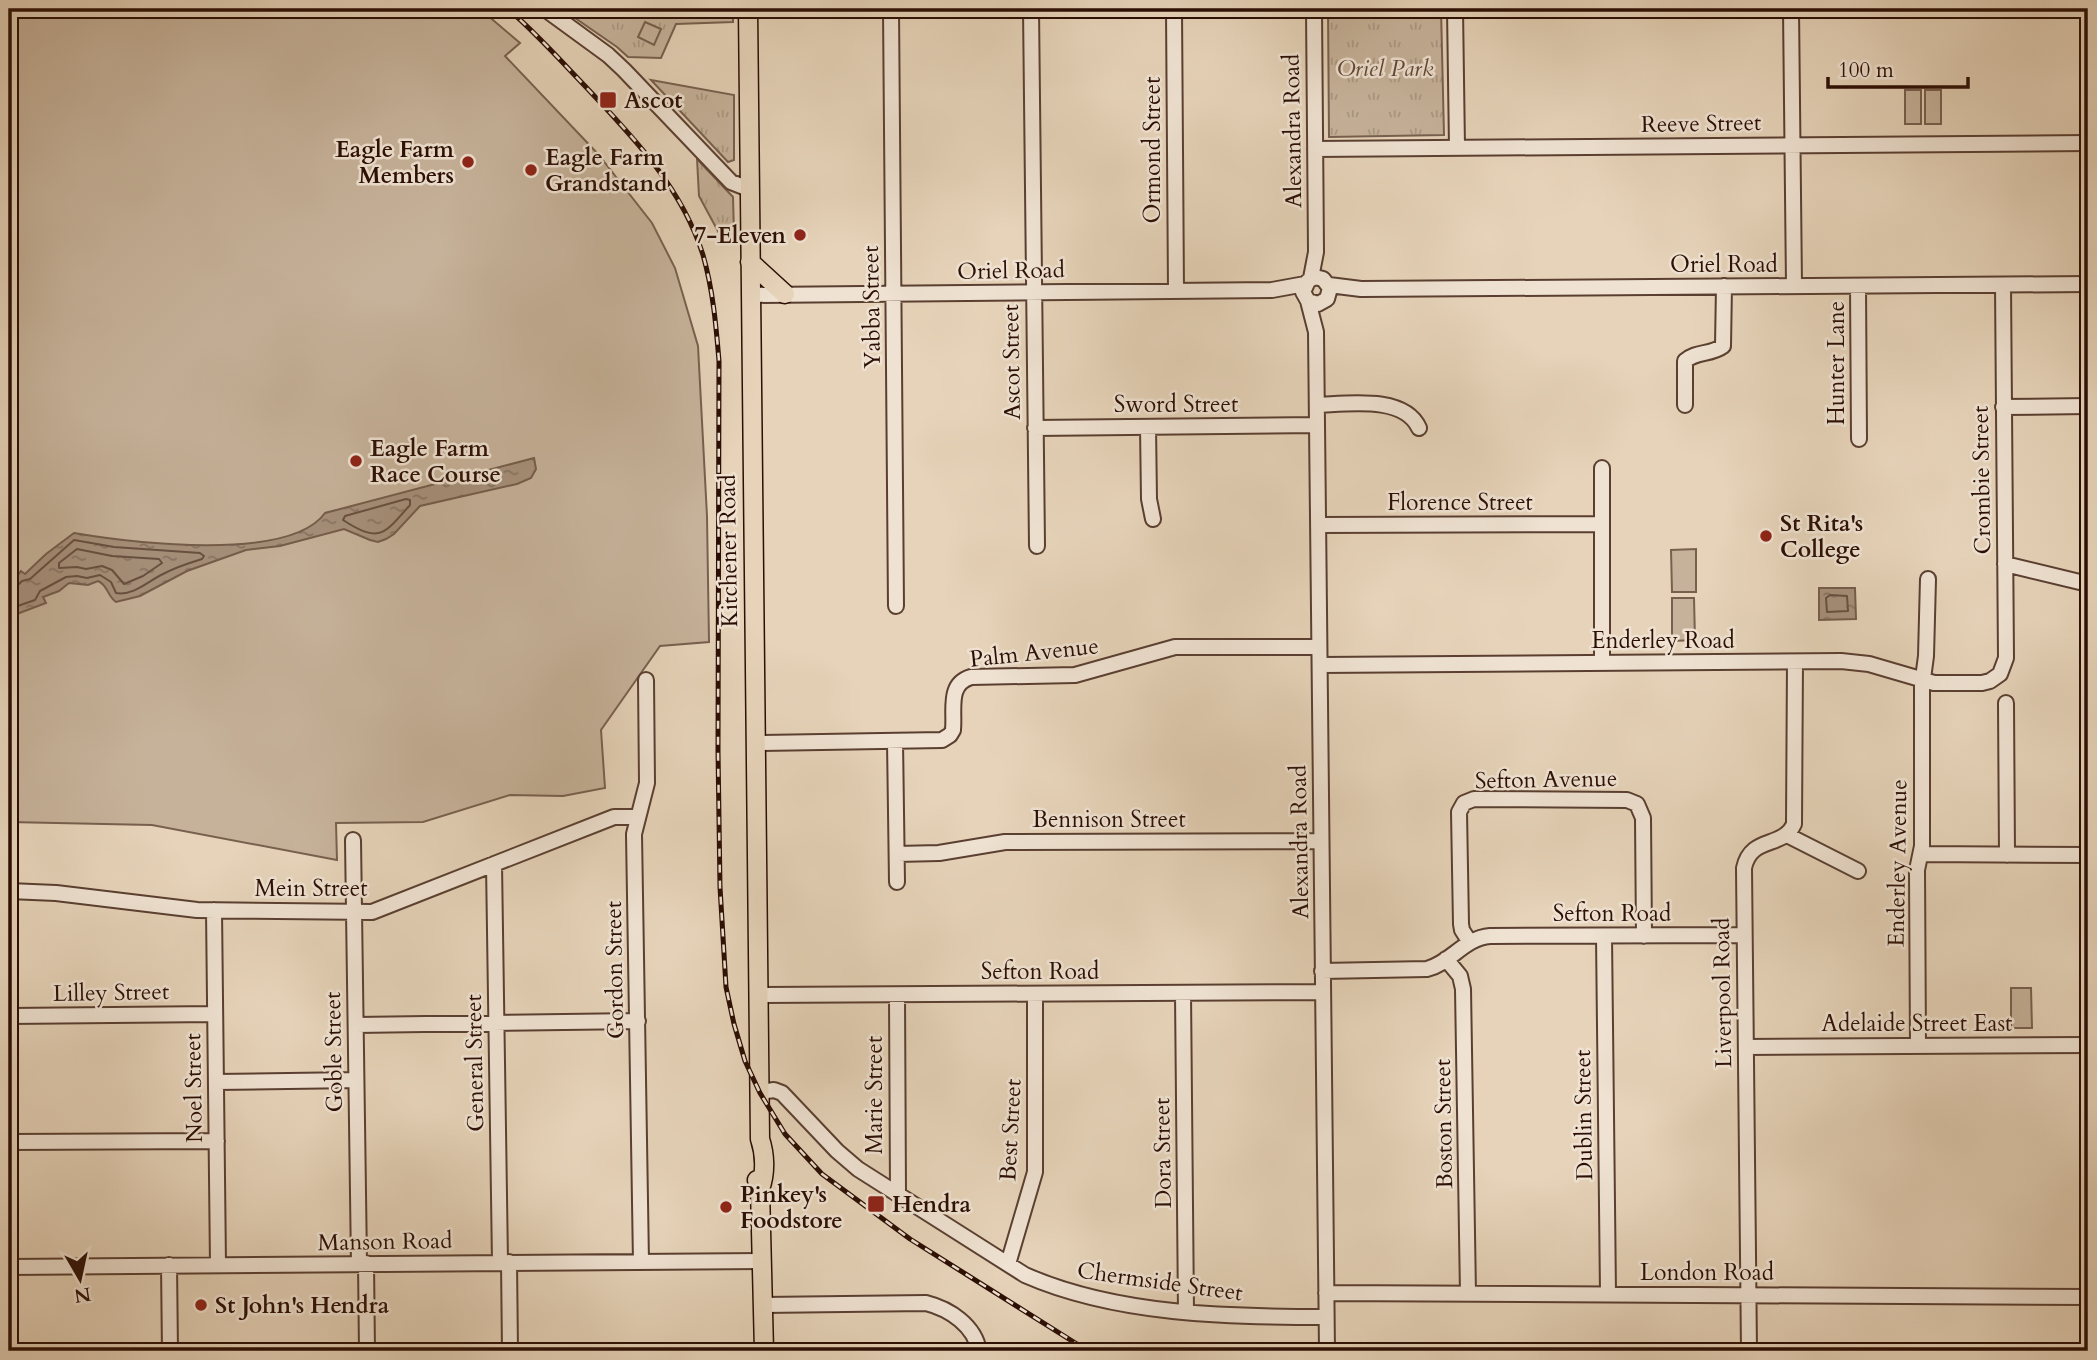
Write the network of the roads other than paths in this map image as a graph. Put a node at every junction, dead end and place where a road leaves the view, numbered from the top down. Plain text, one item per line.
1 (38, 9) edge
2 (50, 9) edge
3 (545, 9) edge
4 (748, 9) edge
5 (891, 9) edge
6 (1031, 9) edge
7 (1174, 9) edge
8 (1314, 9) edge
9 (1455, 9) edge
10 (1791, 9) edge
11 (2088, 143) edge
12 (1793, 145) junction
13 (1457, 148) junction
14 (1315, 149) junction
15 (749, 189) junction
16 (750, 262) junction
17 (2088, 284) edge
18 (2003, 285) junction
19 (1724, 286) junction
20 (1794, 286) junction
21 (1858, 286) junction
22 (1176, 291) junction
23 (1316, 291) junction
24 (1034, 293) junction
25 (785, 294) junction
26 (893, 294) junction
27 (750, 295) junction
28 (1317, 405) junction
29 (1685, 405) dead end
30 (2088, 406) edge
31 (2003, 407) junction
32 (1317, 425) junction
33 (1149, 427) junction
34 (1035, 428) junction
35 (1419, 428) dead end
36 (1859, 439) dead end
37 (1602, 468) dead end
38 (1153, 519) dead end
39 (1602, 524) junction
40 (1318, 525) junction
41 (1037, 546) dead end
42 (2005, 564) junction
43 (1928, 579) dead end
44 (2088, 584) edge
45 (896, 606) dead end
46 (1319, 647) junction
47 (1795, 662) junction
48 (1602, 663) junction
49 (1320, 665) junction
50 (2000, 674) joint
51 (646, 680) dead end
52 (1923, 681) junction
53 (2006, 703) dead end
54 (895, 741) junction
55 (755, 743) junction
56 (637, 817) junction
57 (1787, 835) junction
58 (353, 840) dead end
59 (1321, 841) junction
60 (897, 854) junction
61 (1921, 854) junction
62 (2007, 855) junction
63 (2088, 855) edge
64 (494, 864) junction
65 (1858, 871) dead end
66 (897, 883) dead end
67 (9, 891) edge
68 (214, 910) junction
69 (354, 913) junction
70 (1744, 935) junction
71 (1604, 936) junction
72 (1644, 936) junction
73 (1469, 941) junction
74 (1446, 959) junction
75 (1322, 971) junction
76 (1322, 992) junction
77 (1183, 993) junction
78 (1035, 994) junction
79 (759, 995) junction
80 (897, 995) junction
81 (215, 1013) junction
82 (9, 1016) edge
83 (638, 1021) junction
84 (497, 1023) junction
85 (356, 1025) junction
86 (2088, 1045) edge
87 (1918, 1046) junction
88 (1746, 1047) junction
89 (356, 1080) junction
90 (216, 1082) junction
91 (760, 1092) junction
92 (217, 1141) junction
93 (9, 1142) edge
94 (898, 1194) junction
95 (762, 1261) junction
96 (504, 1262) junction
97 (641, 1262) junction
98 (363, 1263) junction
99 (1007, 1264) junction
100 (169, 1265) junction
101 (218, 1265) junction
102 (9, 1267) edge
103 (1326, 1293) junction
104 (1468, 1294) junction
105 (1608, 1294) junction
106 (1749, 1295) junction
107 (2088, 1297) edge
108 (763, 1305) junction
109 (1186, 1312) junction
110 (1326, 1317) junction
111 (170, 1351) edge
112 (367, 1351) edge
113 (510, 1351) edge
114 (764, 1351) edge
115 (979, 1351) edge
116 (1326, 1351) edge
117 (1749, 1351) edge

1 - 2 street
3 - 15 street
4 - 15 main road, Kitchener Road
5 - 26 street, Yabba Street
6 - 24 street, Ascot Street
7 - 22 street, Ormond Street
8 - 14 street, Alexandra Road
9 - 13 street
10 - 12 street
11 - 12 street, Reeve Street
12 - 13 street, Reeve Street
12 - 20 street
13 - 14 street, Reeve Street
14 - 23 street, Alexandra Road
15 - 16 main road, Kitchener Road
16 - 25 main road
16 - 27 main road, Kitchener Road
17 - 18 street, Oriel Road
18 - 21 street, Oriel Road
18 - 31 street, Crombie Street
19 - 20 street, Oriel Road
19 - 23 street, Oriel Road
19 - 29 street
20 - 21 street, Oriel Road
21 - 36 street, Hunter Lane
22 - 23 street, Oriel Road
22 - 24 street, Oriel Road
23 - 28 street, Alexandra Road
24 - 26 street, Oriel Road
24 - 34 street, Ascot Street
25 - 26 street, Oriel Road
25 - 27 street, Oriel Road
26 - 45 street, Yabba Street
27 - 55 main road, Kitchener Road
28 - 32 street, Alexandra Road
28 - 35 street
30 - 31 street
31 - 42 street, Crombie Street
32 - 33 street, Sword Street
32 - 40 street, Alexandra Road
33 - 34 street, Sword Street
33 - 38 street
34 - 41 street, Ascot Street
37 - 39 street
39 - 40 street, Florence Street
39 - 48 street
40 - 46 street, Alexandra Road
42 - 44 street
42 - 50 street, Crombie Street
43 - 52 street, Enderley Avenue
46 - 49 street, Alexandra Road
46 - 54 street, Palm Avenue
47 - 48 street, Enderley Road
47 - 52 street, Enderley Road
47 - 57 street
48 - 49 street, Enderley Road
49 - 59 street, Alexandra Road
50 - 52 street, Enderley Road
51 - 56 street, Gordon Street
52 - 61 street, Enderley Avenue
53 - 62 street
54 - 55 street, Palm Avenue
54 - 60 street
55 - 79 main road, Kitchener Road
56 - 64 street, Mein Street
56 - 83 street, Gordon Street
57 - 65 street
57 - 70 street, Liverpool Road
58 - 69 street, Goble Street
59 - 60 street, Bennison Street
59 - 75 street, Alexandra Road
60 - 66 street
61 - 62 street
61 - 87 street, Enderley Avenue
62 - 63 street
64 - 69 street, Mein Street
64 - 84 street, General Street
67 - 68 street, Mein Street
68 - 69 street, Mein Street
68 - 81 street, Noel Street
69 - 85 street, Goble Street
70 - 72 street, Sefton Road
70 - 88 street, Liverpool Road
71 - 72 street, Sefton Road
71 - 73 street, Sefton Road
71 - 105 street, Dublin Street
72 - 73 street, Sefton Avenue
73 - 74 street, Sefton Road
74 - 75 street, Sefton Road
74 - 104 street, Boston Street
75 - 76 street, Alexandra Road
76 - 77 street, Sefton Road
76 - 103 street, Alexandra Road
77 - 78 street, Sefton Road
77 - 109 street, Dora Street
78 - 80 street, Sefton Road
78 - 99 street, Best Street
79 - 80 street, Sefton Road
79 - 91 main road, Kitchener Road
80 - 94 street, Marie Street
81 - 82 street, Lilley Street
81 - 90 street, Noel Street
83 - 84 street
83 - 97 street, Gordon Street
84 - 85 street
84 - 96 street, General Street
85 - 89 street, Goble Street
86 - 87 street, Adelaide Street East
87 - 88 street, Adelaide Street East
88 - 106 street, Liverpool Road
89 - 90 street
89 - 98 street, Goble Street
90 - 92 street, Noel Street
91 - 94 street, Chermside Street
91 - 95 main road, Kitchener Road
92 - 93 street
92 - 101 street, Noel Street
94 - 99 street, Chermside Street
95 - 97 street, Manson Road
95 - 108 main road, Kitchener Road
96 - 97 street, Manson Road
96 - 98 street, Manson Road
96 - 113 street, General Street
98 - 101 street, Manson Road
98 - 112 street, Goble Street
99 - 109 street, Chermside Street
100 - 101 street, Manson Road
100 - 102 street, Manson Road
100 - 111 street
103 - 104 street, London Road
103 - 110 street, Alexandra Road
104 - 105 street, London Road
105 - 106 street, London Road
106 - 107 street, London Road
106 - 117 street, Liverpool Road
108 - 114 main road, Kitchener Road
108 - 115 street
109 - 110 street, Chermside Street
110 - 116 street, Alexandra Road

